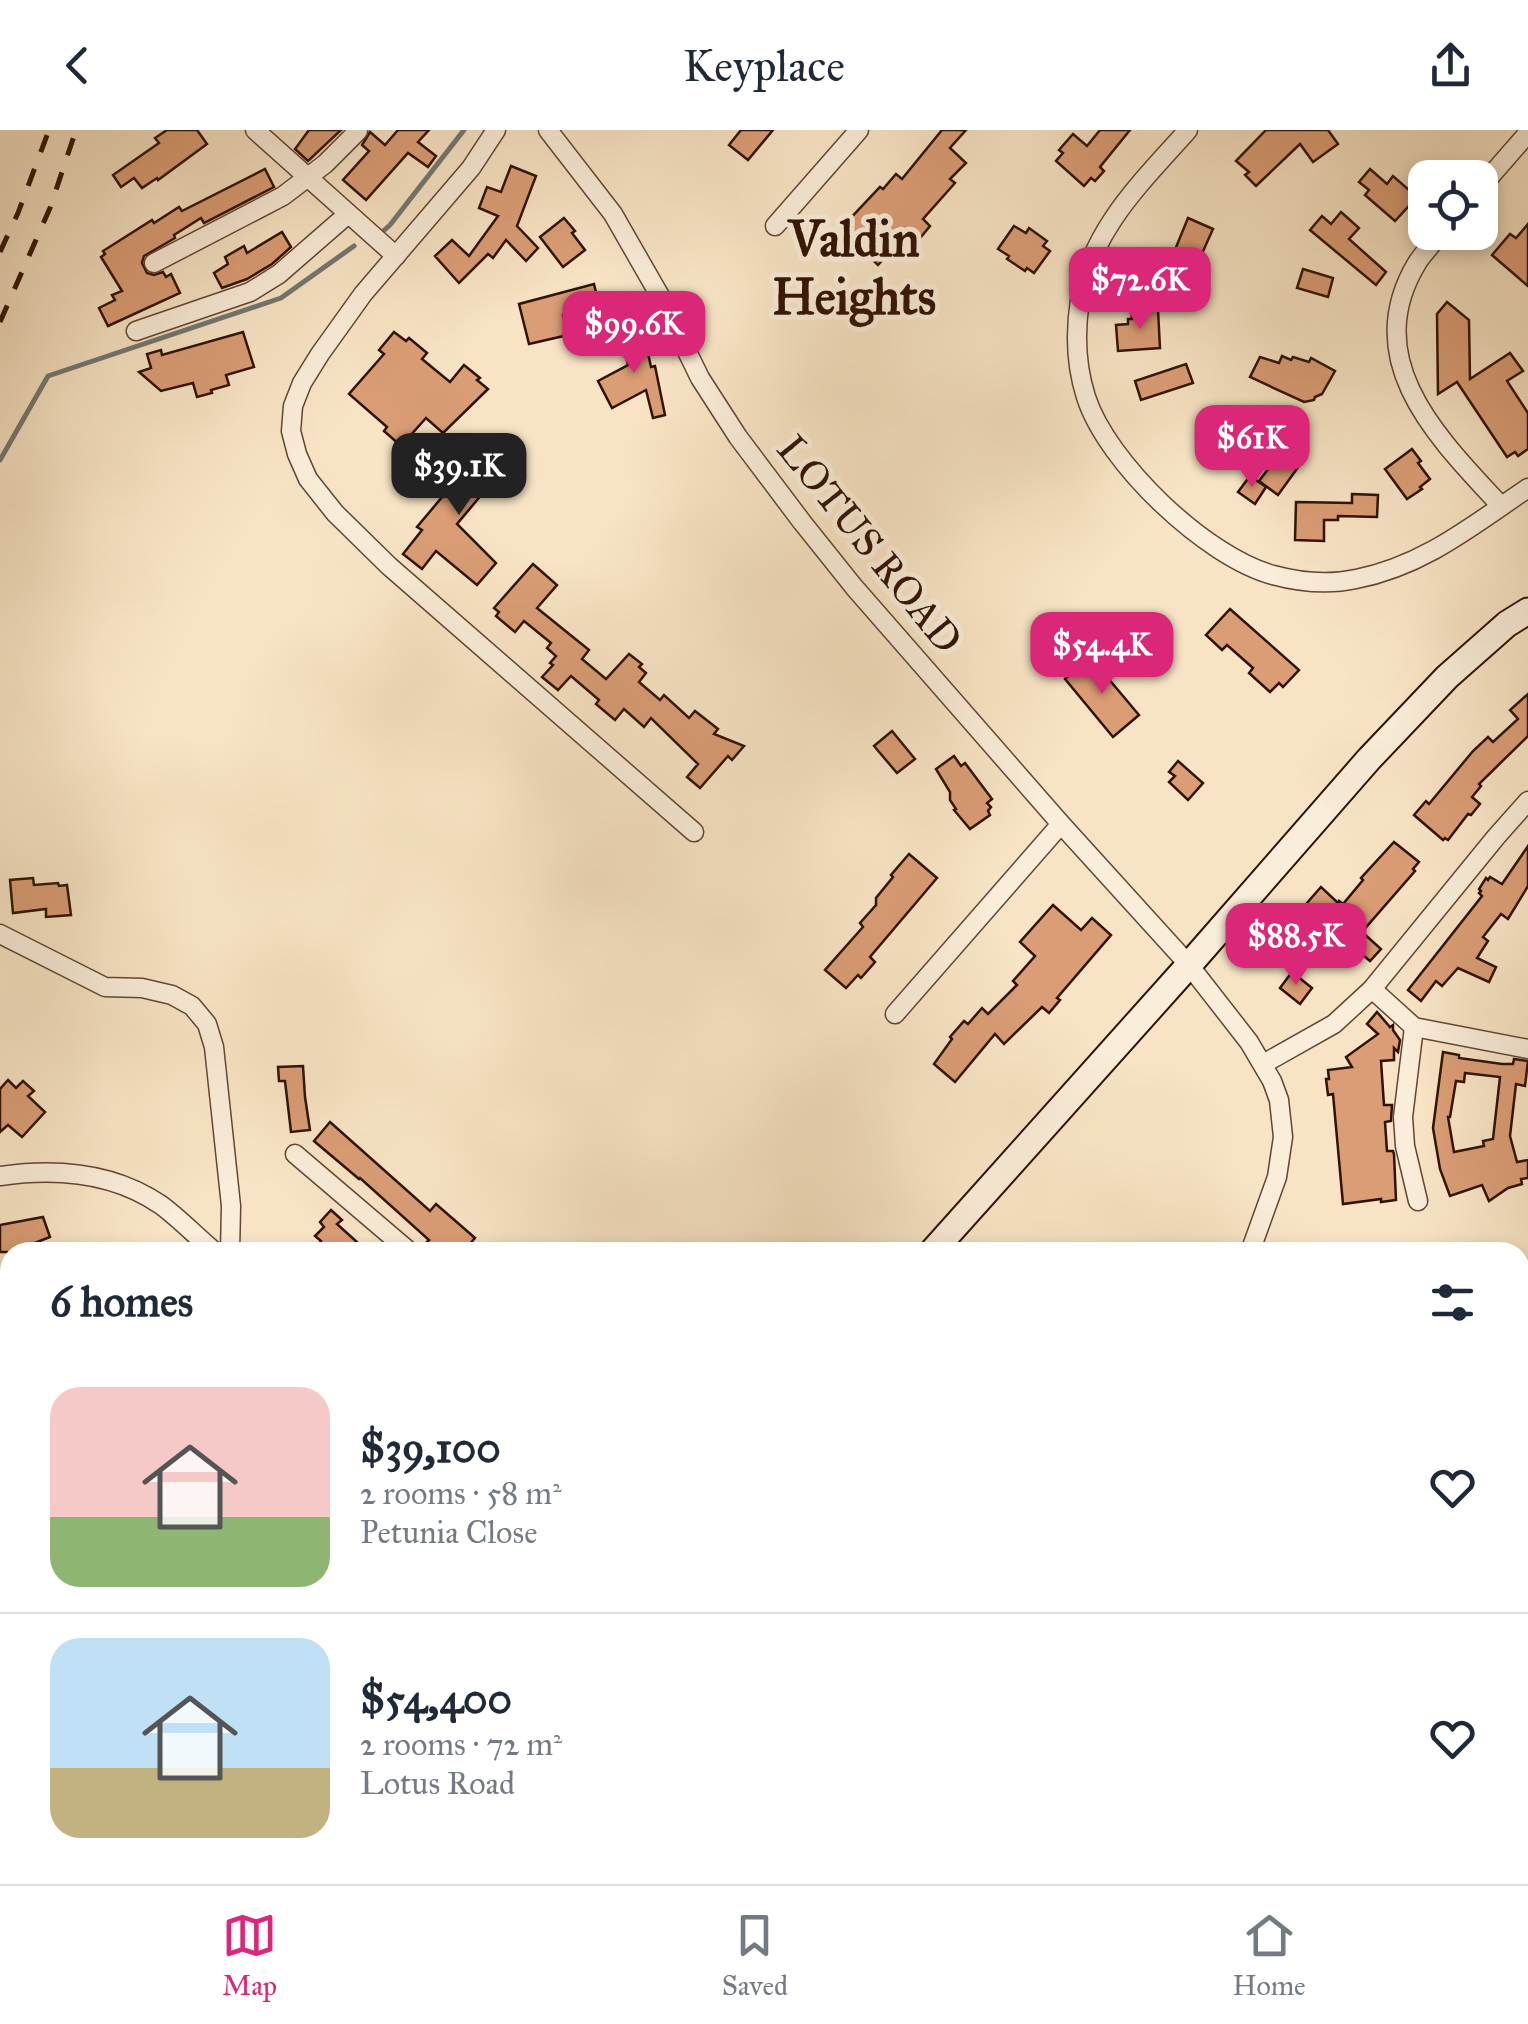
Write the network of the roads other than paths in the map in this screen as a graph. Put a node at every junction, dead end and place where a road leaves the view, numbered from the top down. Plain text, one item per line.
1 (255, 130) edge
2 (358, 130) edge
3 (496, 130) edge
4 (548, 130) edge
5 (860, 130) edge
6 (1188, 130) edge
7 (1528, 133) edge
8 (1498, 167) edge
9 (308, 178) junction
10 (348, 214) junction
11 (775, 226) dead end
12 (1427, 250) edge
13 (396, 256) junction
14 (154, 262) dead end
15 (136, 331) dead end
16 (1528, 488) edge
17 (1502, 506) junction
18 (1528, 611) edge
19 (1528, 801) edge
20 (1061, 824) junction
21 (694, 832) dead end
22 (0, 934) edge
23 (1189, 966) junction
24 (1372, 989) junction
25 (895, 1014) dead end
26 (1414, 1027) junction
27 (1528, 1050) edge
28 (1263, 1064) junction
29 (295, 1154) dead end
30 (0, 1176) edge
31 (1418, 1201) dead end
32 (203, 1242) edge
33 (230, 1242) edge
34 (398, 1242) edge
35 (941, 1242) edge
36 (1254, 1242) edge

1 - 9 street
2 - 9 street
3 - 13 street
4 - 20 street, LOTUS ROAD
5 - 11 street
6 - 17 street
7 - 8 street
9 - 10 street
9 - 14 street
10 - 13 street
10 - 15 street
12 - 17 street
13 - 21 street
16 - 17 street
18 - 23 main road
19 - 24 street
20 - 23 street, LOTUS ROAD
20 - 25 street
22 - 33 street
23 - 28 street, LOTUS ROAD
23 - 35 main road
24 - 26 street
24 - 28 street
26 - 27 street
26 - 31 street
28 - 36 street, LOTUS ROAD
29 - 34 street
30 - 32 street

